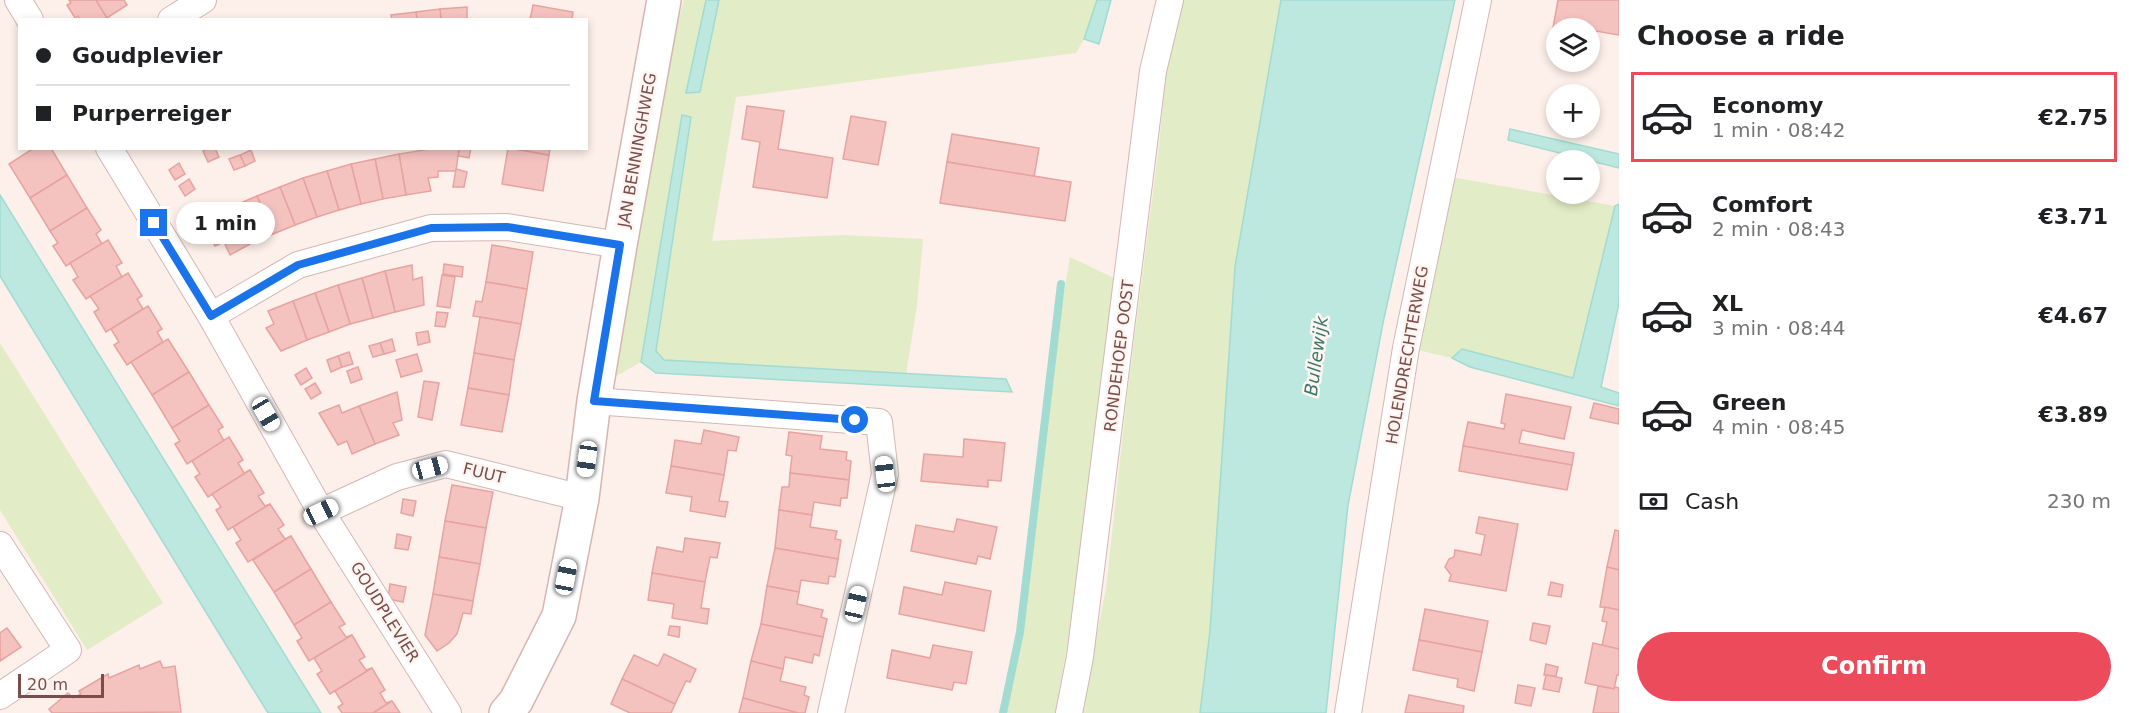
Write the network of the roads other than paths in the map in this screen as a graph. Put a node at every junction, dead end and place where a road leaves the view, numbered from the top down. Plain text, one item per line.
1 (18, 0) edge
2 (202, 0) edge
3 (664, 0) edge
4 (1170, 0) edge
5 (1478, 0) edge
6 (29, 18) edge
7 (174, 18) edge
8 (110, 150) edge
9 (620, 245) junction
10 (211, 316) junction
11 (594, 401) junction
12 (582, 498) junction
13 (321, 512) junction
14 (0, 545) edge
15 (0, 696) edge
16 (448, 713) edge
17 (506, 713) edge
18 (831, 713) edge
19 (1069, 713) edge
20 (1348, 713) edge

1 - 6 street
2 - 7 street
3 - 9 street, JAN BENNINGHWEG
4 - 19 street, RONDEHOEP OOST
5 - 20 street, HOLENDRECHTERWEG
8 - 10 street, GOUDPLEVIER
9 - 10 street
9 - 11 street, JAN BENNINGHWEG
10 - 13 street, GOUDPLEVIER
11 - 12 street, JAN BENNINGHWEG
11 - 18 street
12 - 13 street, FUUT
12 - 17 street, JAN BENNINGHWEG
13 - 16 street, GOUDPLEVIER
14 - 15 street

